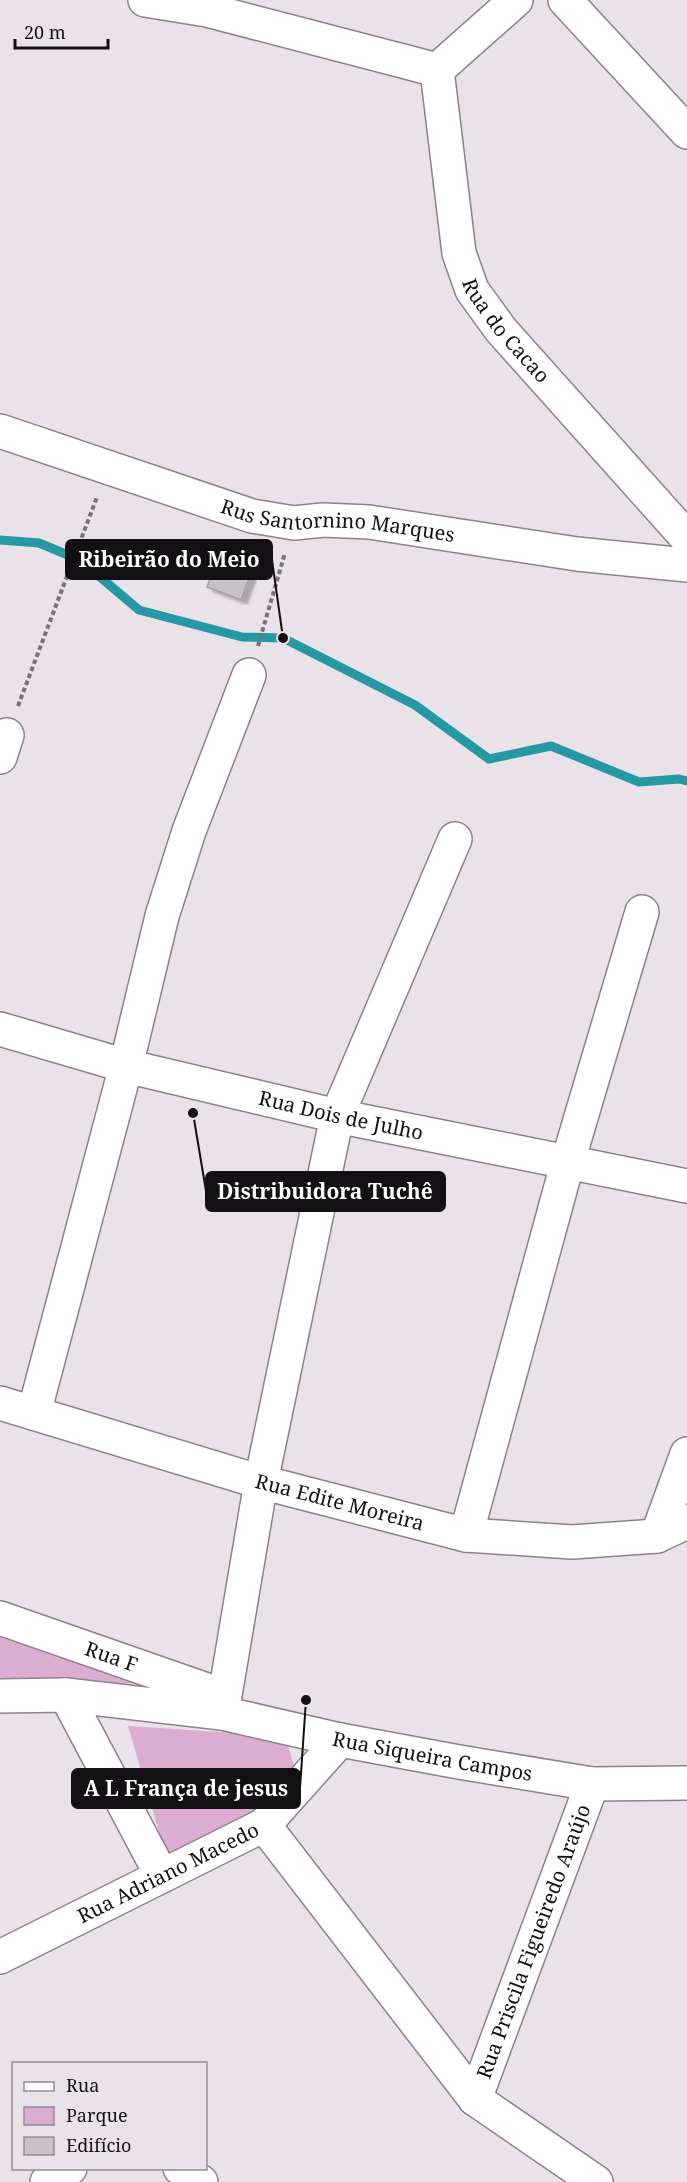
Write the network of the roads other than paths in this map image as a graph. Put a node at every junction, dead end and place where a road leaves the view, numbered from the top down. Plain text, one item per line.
1 (145, 0) edge
2 (516, 0) edge
3 (565, 0) edge
4 (437, 70) junction
5 (687, 132) edge
6 (0, 431) edge
7 (687, 538) edge
8 (687, 565) edge
9 (249, 675) dead end
10 (454, 839) dead end
11 (642, 912) dead end
12 (0, 1029) edge
13 (126, 1066) junction
14 (337, 1116) junction
15 (568, 1161) junction
16 (687, 1186) edge
17 (0, 1404) edge
18 (34, 1413) junction
19 (687, 1454) edge
20 (261, 1482) junction
21 (687, 1522) edge
22 (466, 1535) junction
23 (657, 1536) junction
24 (0, 1618) edge
25 (66, 1695) junction
26 (0, 1696) edge
27 (223, 1704) junction
28 (340, 1740) junction
29 (687, 1783) edge
30 (592, 1784) junction
31 (264, 1825) junction
32 (162, 1876) junction
33 (0, 1957) edge
34 (475, 2098) junction
35 (68, 2170) edge
36 (182, 2170) edge
37 (47, 2182) edge
38 (201, 2182) edge
39 (596, 2182) edge

1 - 4 street
2 - 4 street
3 - 5 street
4 - 7 street, Rua do Cacao
6 - 8 street, Rus Santornino Marques
9 - 13 street
10 - 14 street
11 - 15 street
12 - 13 street, Rua Dois de Julho
13 - 14 street, Rua Dois de Julho
13 - 18 street
14 - 15 street, Rua Dois de Julho
14 - 20 street
15 - 16 street, Rua Dois de Julho
15 - 22 street
17 - 18 street, Rua Edite Moreira
18 - 20 street, Rua Edite Moreira
19 - 23 street
20 - 22 street, Rua Edite Moreira
20 - 27 street
21 - 23 street, Rua Edite Moreira
22 - 23 street, Rua Edite Moreira
24 - 27 street, Rua F
25 - 26 street, Rua Siqueira Campos
25 - 27 street, Rua Siqueira Campos
25 - 32 street
27 - 28 street, Rua Siqueira Campos
28 - 30 street, Rua Siqueira Campos
28 - 31 street, Rua Adriano Macedo
29 - 30 street, Rua Siqueira Campos
30 - 34 street, Rua Priscila Figueiredo Araújo
31 - 32 street, Rua Adriano Macedo
31 - 34 street
32 - 33 street, Rua Adriano Macedo
34 - 39 street
35 - 37 street
36 - 38 street

